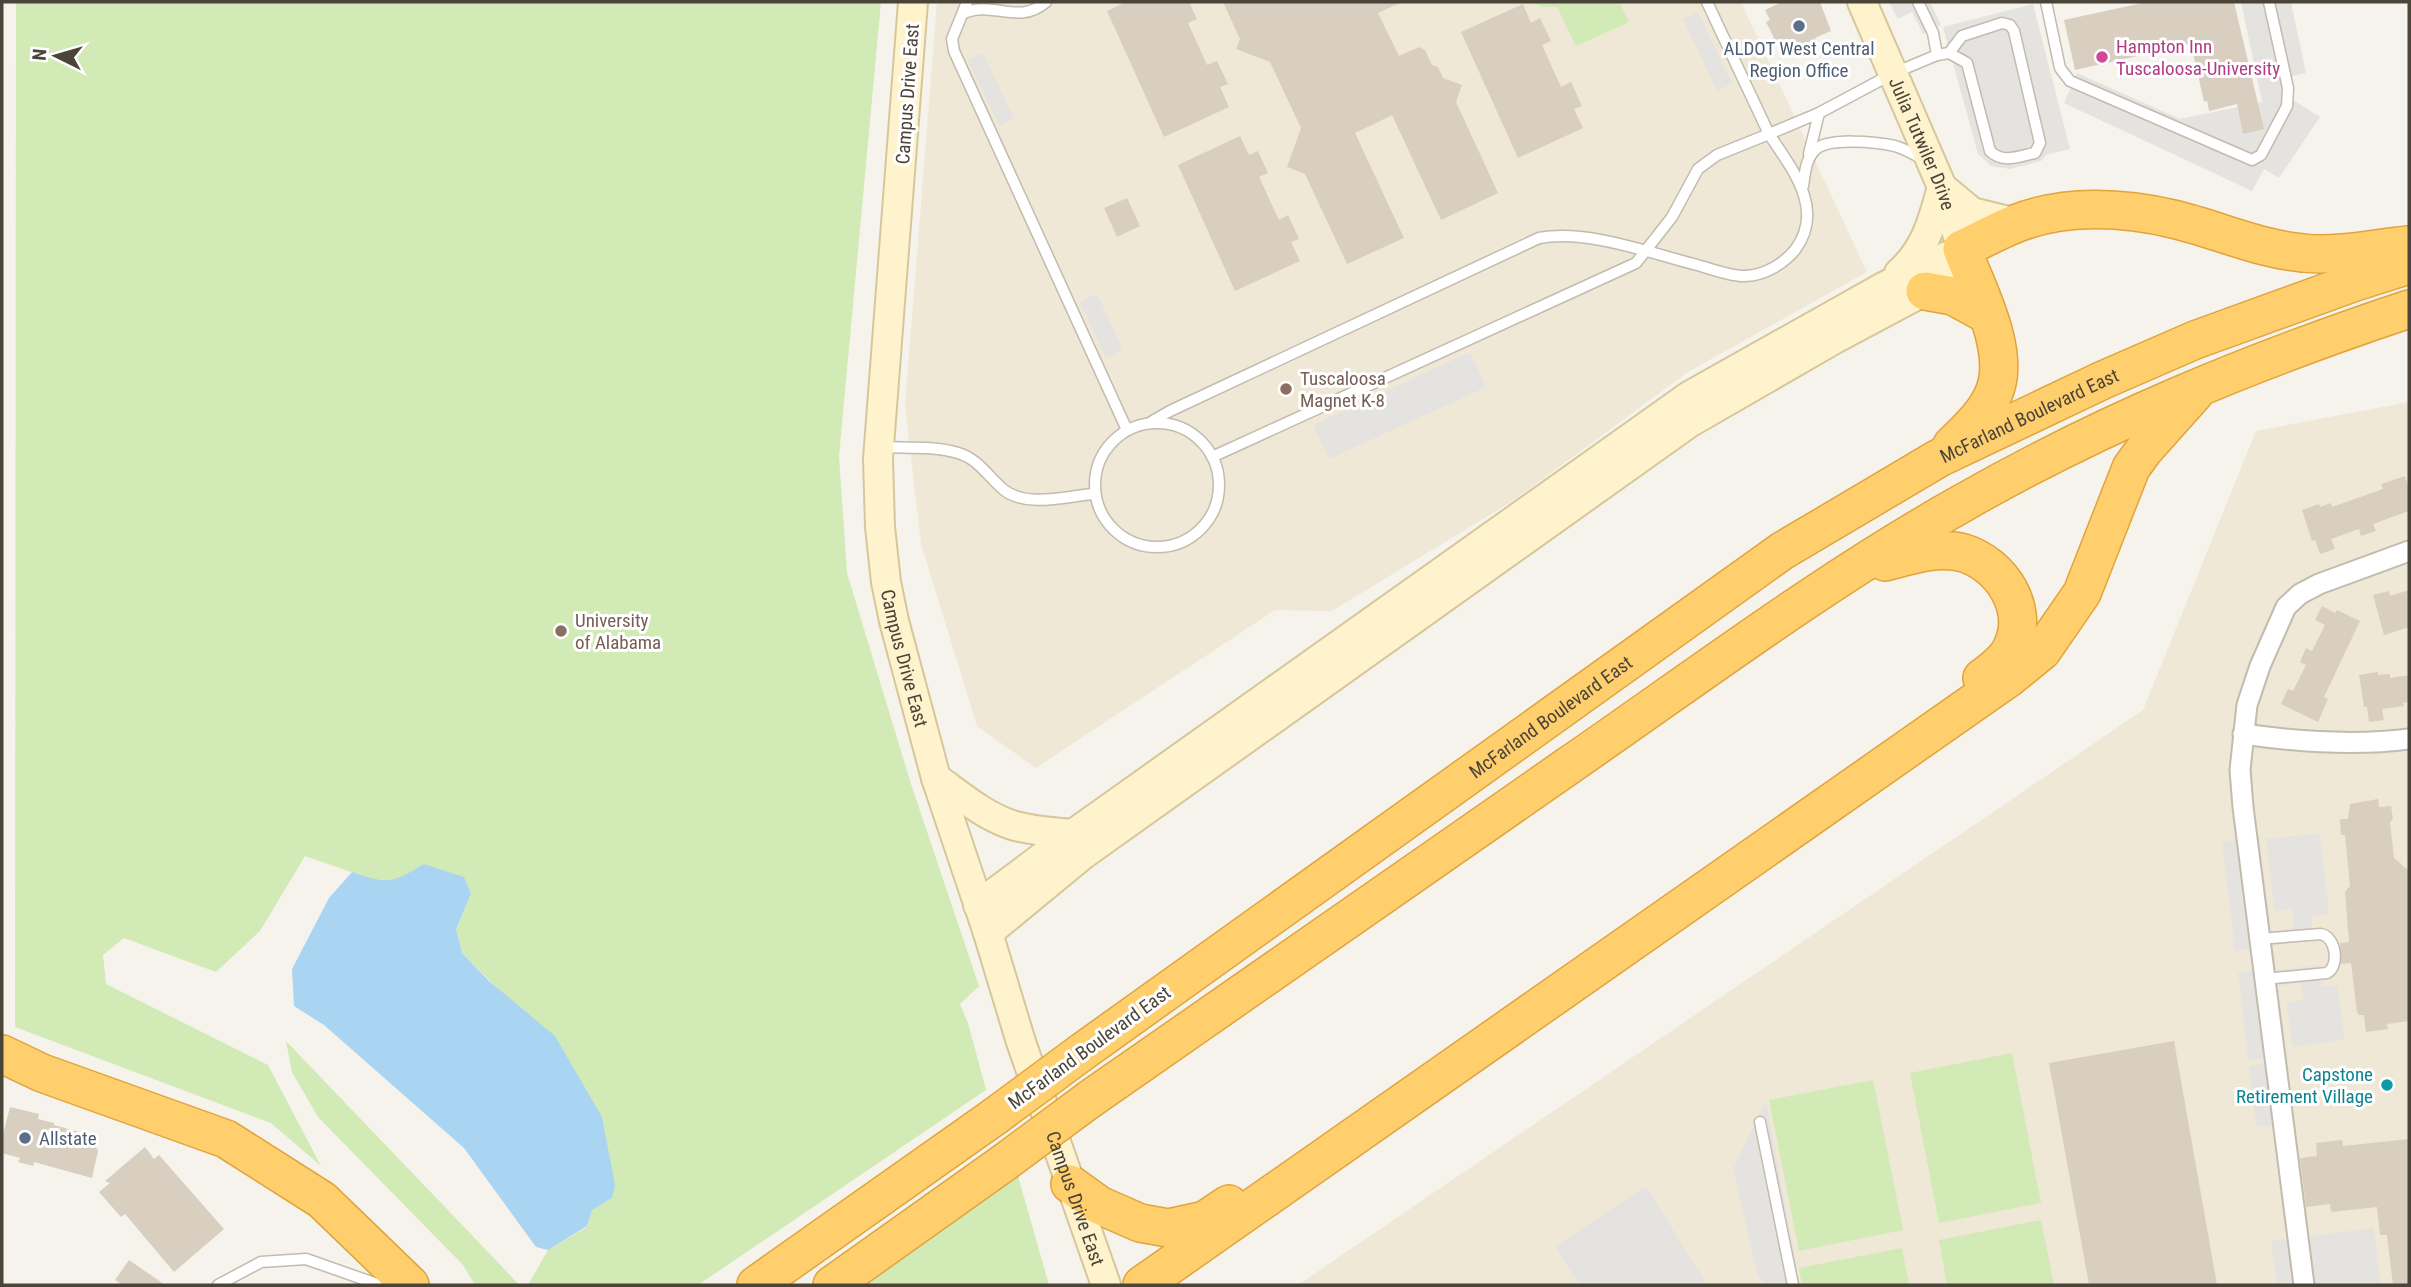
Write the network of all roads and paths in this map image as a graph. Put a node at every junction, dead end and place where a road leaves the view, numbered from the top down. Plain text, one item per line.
1 (913, 2) edge
2 (967, 2) edge
3 (1046, 2) edge
4 (1707, 2) edge
5 (1862, 2) edge
6 (1918, 2) edge
7 (2046, 2) edge
8 (2269, 2) edge
9 (964, 13) junction
10 (1949, 53) junction
11 (1937, 55) junction
12 (1894, 73) junction
13 (1819, 113) junction
14 (1769, 134) junction
15 (1807, 161) junction
16 (1937, 175) junction
17 (1803, 186) junction
18 (2017, 223) junction
19 (2409, 245) edge
20 (1962, 249) junction
21 (1645, 251) junction
22 (2409, 265) edge
23 (1885, 286) junction
24 (1926, 291) junction
25 (2409, 309) edge
26 (1986, 314) junction
27 (2204, 383) junction
28 (1151, 422) junction
29 (1127, 430) junction
30 (879, 447) junction
31 (1212, 457) junction
32 (1939, 458) junction
33 (1094, 494) junction
34 (2409, 551) edge
35 (1854, 570) junction
36 (2243, 734) junction
37 (2409, 739) edge
38 (936, 778) junction
39 (1073, 834) junction
40 (978, 905) junction
41 (988, 933) junction
42 (2259, 939) junction
43 (2264, 979) junction
44 (2, 1054) edge
45 (42, 1073) junction
46 (2, 1074) edge
47 (1760, 1122) dead end
48 (1070, 1184) junction
49 (1205, 1220) junction
50 (1174, 1272) edge
51 (758, 1284) edge
52 (218, 1285) edge
53 (375, 1285) edge
54 (410, 1285) edge
55 (832, 1285) edge
56 (1106, 1285) edge
57 (1118, 1285) edge
58 (1142, 1285) edge
59 (1793, 1285) edge
60 (2304, 1285) edge

1 - 30 street, Campus Drive East
2 - 9 lane
3 - 9 lane
4 - 14 lane
5 - 12 street, Julia Tutwiler Drive
6 - 11 lane
7 - 8 lane
9 - 29 lane
10 - 10 lane
10 - 11 lane
11 - 12 lane
12 - 13 lane
12 - 16 street, Julia Tutwiler Drive
13 - 14 lane
13 - 15 lane
14 - 17 lane
14 - 21 lane
15 - 16 lane
15 - 17 lane
16 - 18 street
16 - 20 street, Julia Tutwiler Drive
16 - 23 street
17 - 21 lane
18 - 19 highway
18 - 20 highway
20 - 23 street
20 - 24 street
20 - 26 highway
21 - 28 lane
21 - 31 lane
22 - 32 highway, McFarland Boulevard East
23 - 39 street
24 - 26 highway
24 - 41 street
25 - 27 highway
26 - 32 highway
27 - 35 highway
27 - 50 highway
28 - 29 lane
28 - 31 lane
29 - 33 lane
30 - 33 lane
30 - 38 street, Campus Drive East
31 - 33 lane
32 - 51 highway, McFarland Boulevard East, bridge
34 - 36 street
35 - 49 highway
35 - 55 highway, bridge
36 - 37 street
36 - 42 street
38 - 39 street
38 - 40 street, Campus Drive East
39 - 40 street
40 - 41 street, Campus Drive East
41 - 48 street, Campus Drive East
42 - 43 street
42 - 43 lane
43 - 60 street
44 - 45 highway
45 - 46 highway
45 - 54 highway
47 - 59 lane
48 - 49 highway
48 - 56 street, Campus Drive East
49 - 57 highway
50 - 58 highway
52 - 53 lane

